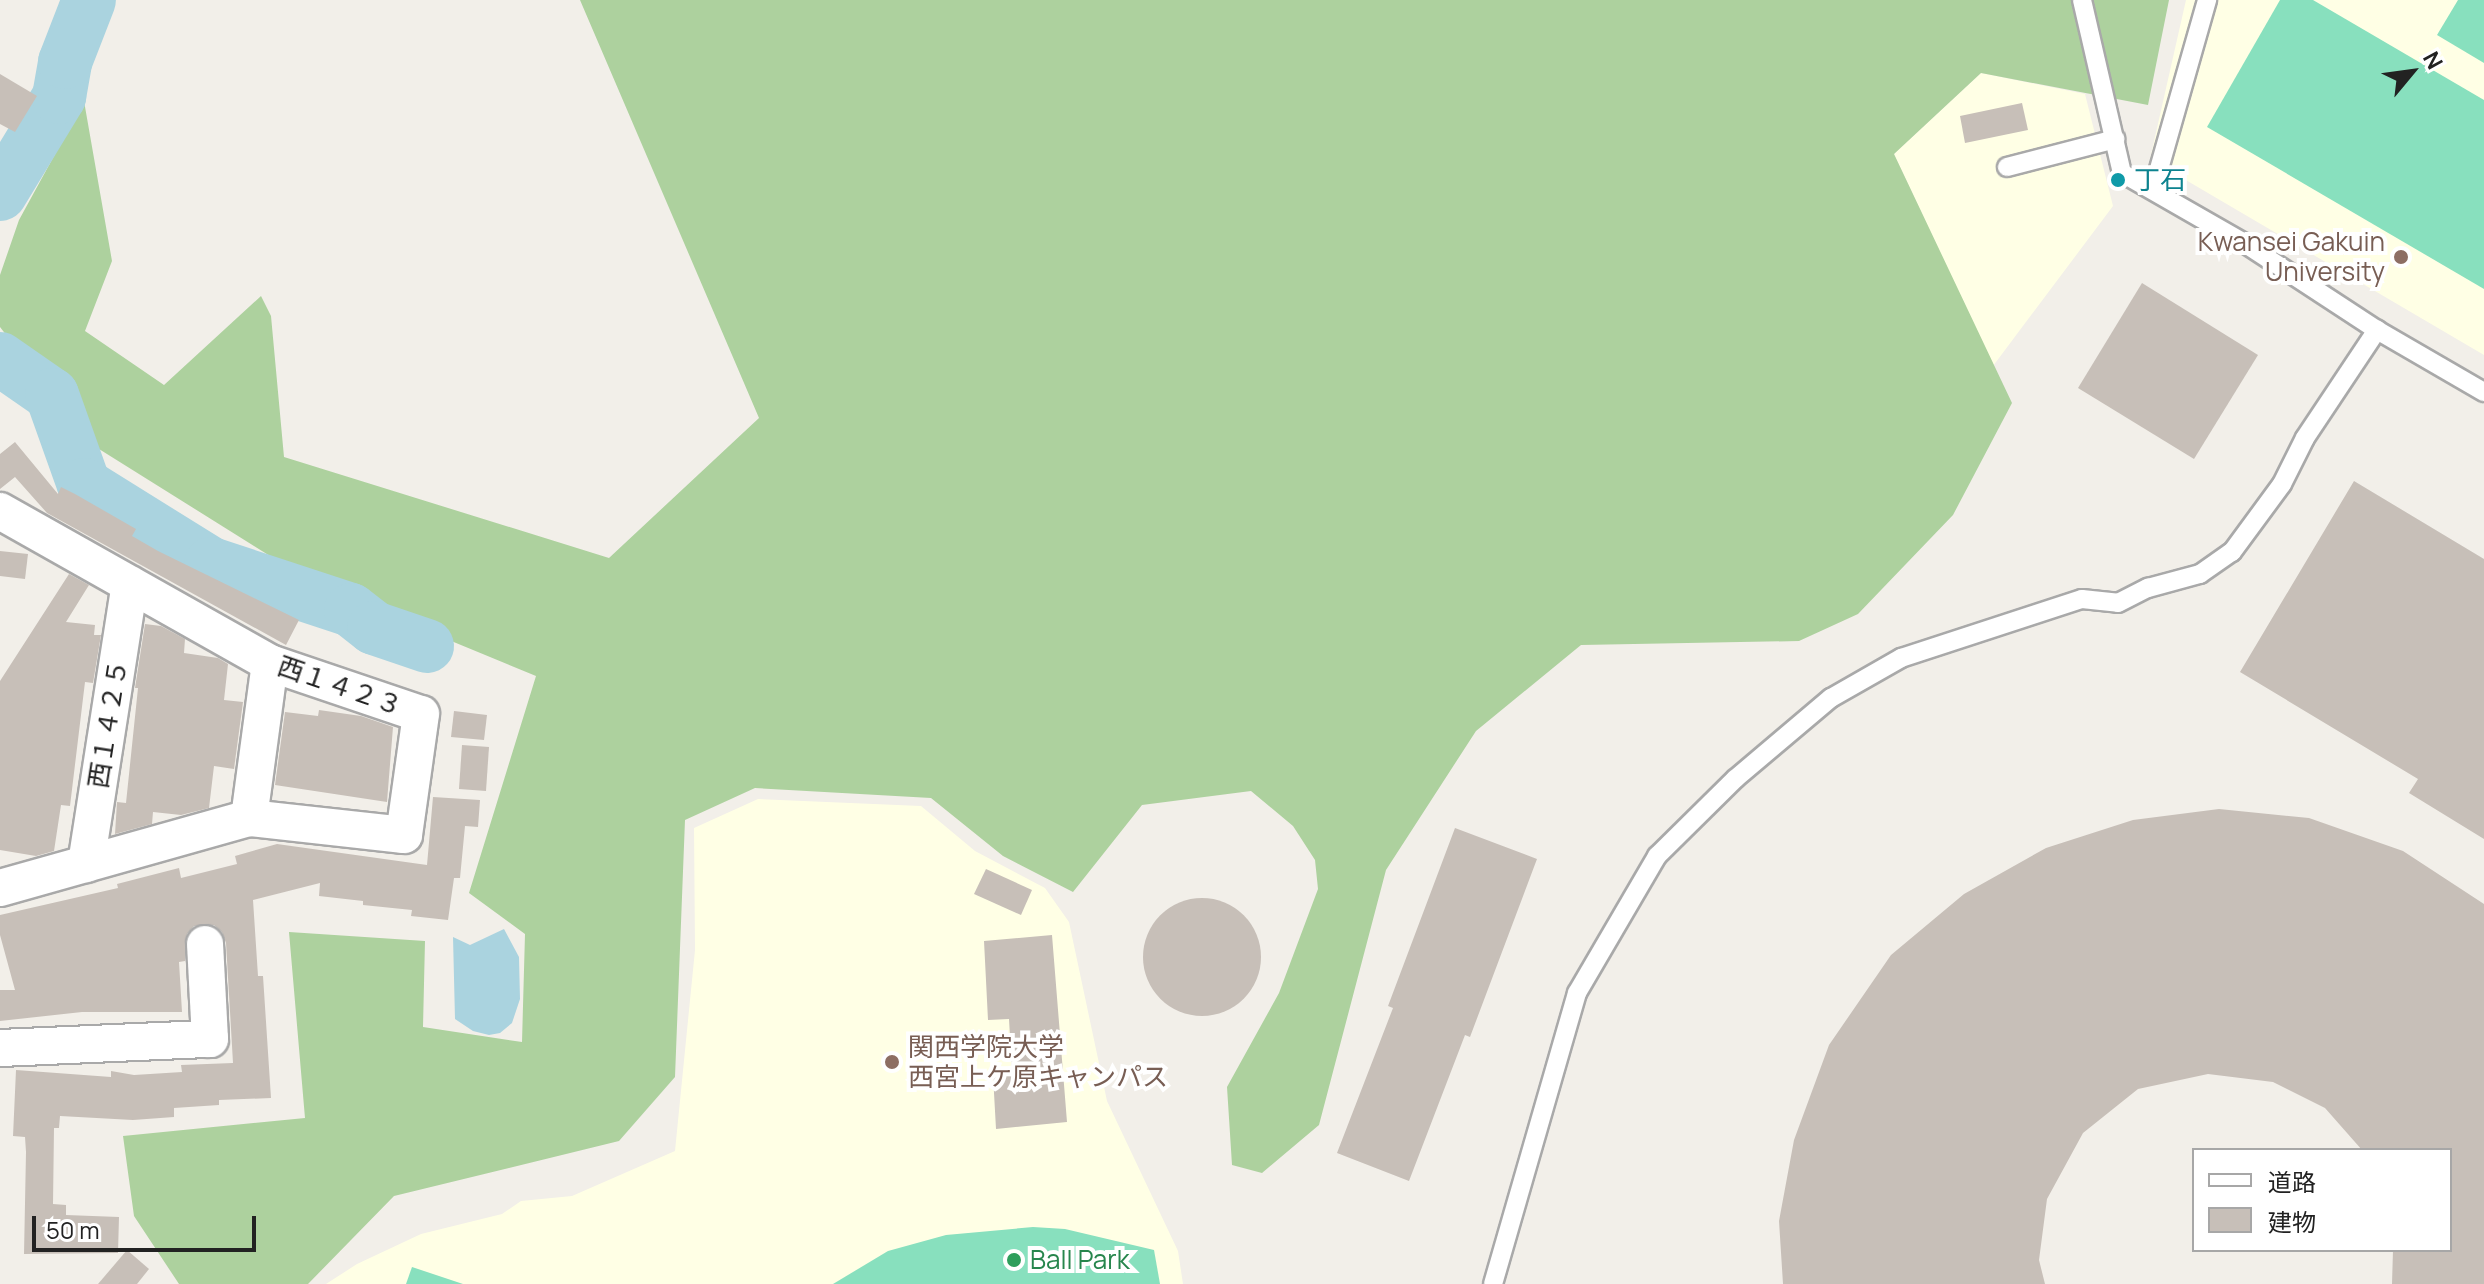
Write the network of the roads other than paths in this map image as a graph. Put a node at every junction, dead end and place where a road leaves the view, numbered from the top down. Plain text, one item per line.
1 (2082, 0) edge
2 (2207, 0) edge
3 (2115, 139) junction
4 (2007, 167) dead end
5 (2153, 190) junction
6 (2377, 330) junction
7 (2484, 392) edge
8 (0, 511) edge
9 (130, 584) junction
10 (270, 663) junction
11 (249, 818) junction
12 (86, 864) junction
13 (0, 888) edge
14 (205, 944) dead end
15 (0, 1048) edge
16 (1493, 1284) edge

1 - 3 lane
2 - 5 lane
3 - 4 lane
3 - 5 lane
5 - 6 lane
6 - 7 lane
6 - 16 lane
8 - 9 street, 西１４２３
9 - 10 street, 西１４２３
9 - 12 street, 西１４２５
10 - 11 street
10 - 11 street, 西１４２３
11 - 12 street, 西１４２３
12 - 13 street, 西１４２３
14 - 15 street

